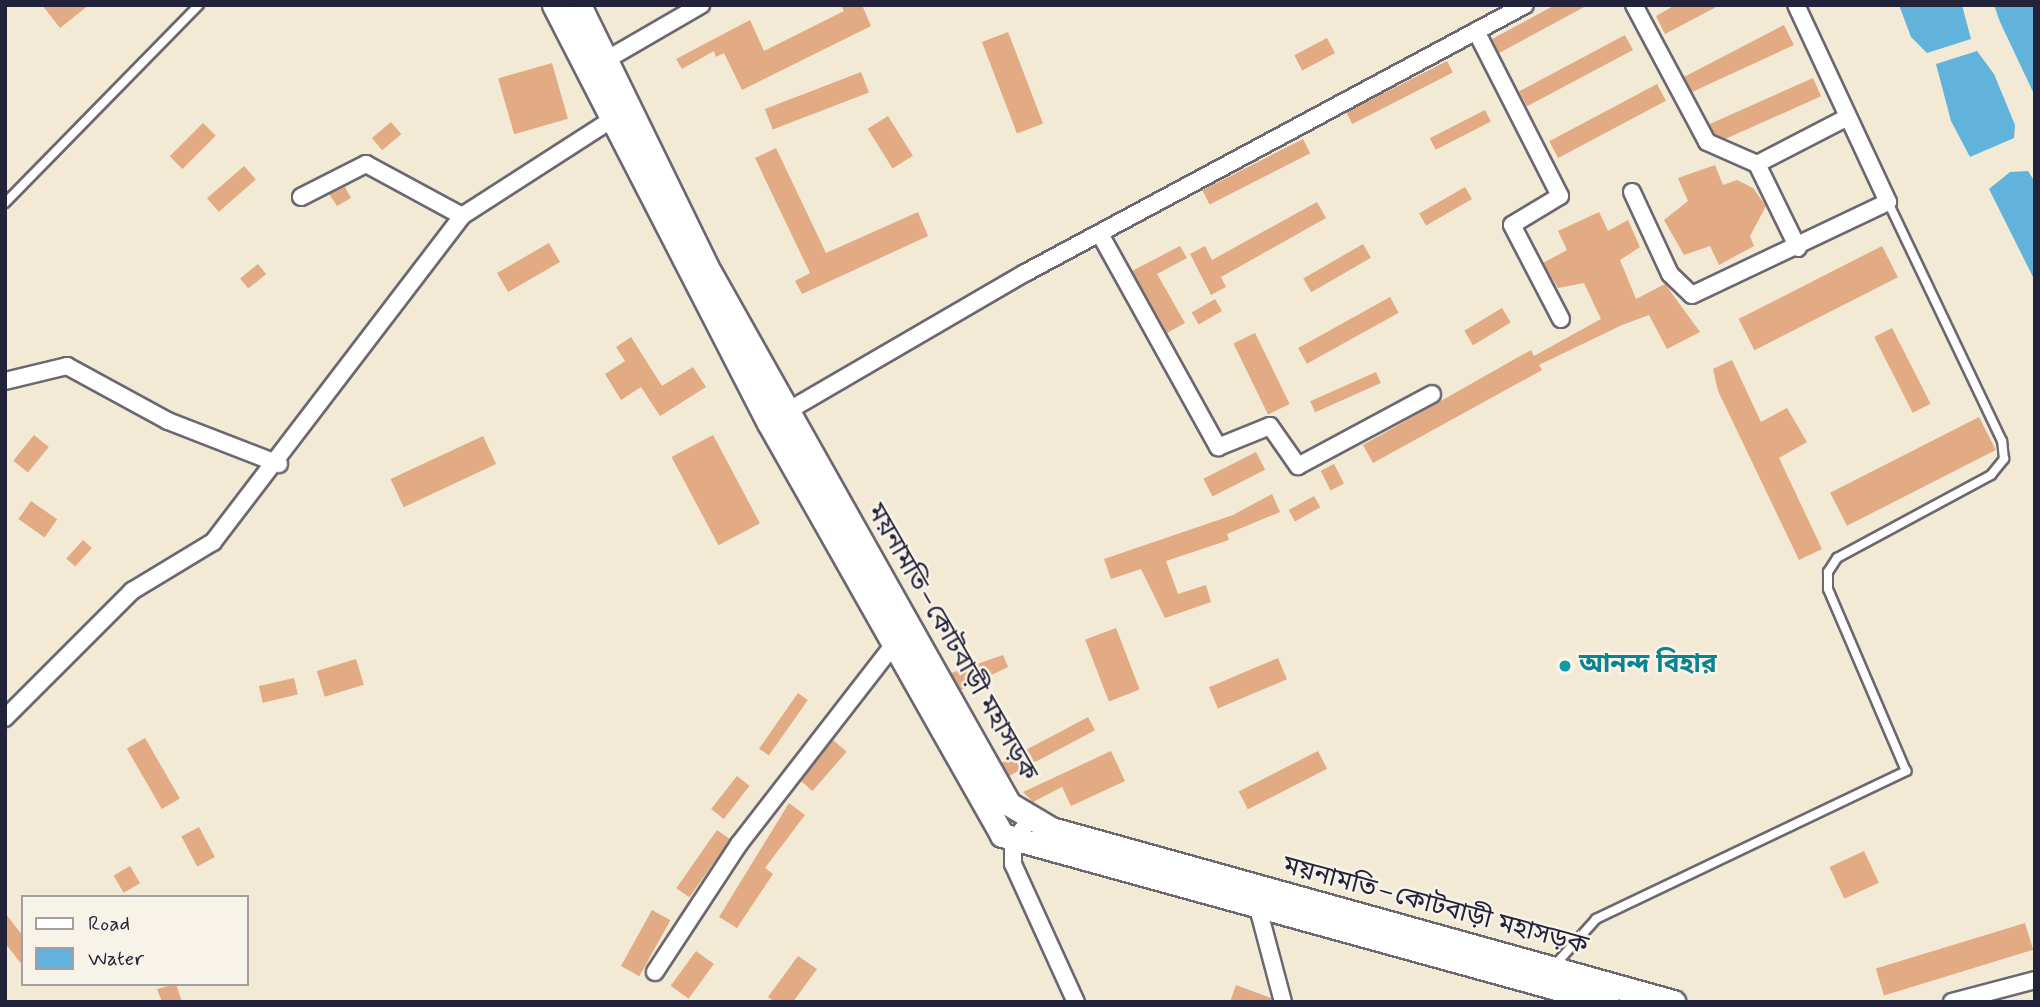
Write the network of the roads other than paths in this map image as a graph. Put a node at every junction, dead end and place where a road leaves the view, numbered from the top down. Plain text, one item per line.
1 (200, 5) edge
2 (554, 5) edge
3 (579, 5) edge
4 (701, 5) edge
5 (1525, 5) edge
6 (1634, 5) edge
7 (1796, 5) edge
8 (1476, 31) junction
9 (606, 60) junction
10 (630, 109) junction
11 (1848, 117) junction
12 (609, 120) junction
13 (1757, 164) junction
14 (1632, 192) dead end
15 (300, 197) dead end
16 (1888, 202) junction
17 (5, 203) edge
18 (462, 216) junction
19 (1100, 234) junction
20 (1798, 248) junction
21 (1560, 318) dead end
22 (5, 381) edge
23 (1432, 394) dead end
24 (786, 412) junction
25 (279, 464) junction
26 (895, 643) junction
27 (5, 718) edge
28 (1030, 820) junction
29 (1013, 841) junction
30 (1263, 899) junction
31 (655, 972) dead end
32 (1550, 977) junction
33 (2035, 979) edge
34 (1071, 999) edge
35 (1283, 1002) edge
36 (1607, 1002) edge
37 (1673, 1002) edge
38 (1952, 1002) edge

1 - 17 lane
2 - 12 main road, ময়নামতি–কোটবাড়ী মহাসড়ক
3 - 9 main road, ময়নামতি–কোটবাড়ী মহাসড়ক
4 - 9 street
5 - 8 street
6 - 13 street
7 - 11 street
8 - 19 street
8 - 21 street
9 - 10 main road, ময়নামতি–কোটবাড়ী মহাসড়ক
10 - 12 street
10 - 24 main road, ময়নামতি–কোটবাড়ী মহাসড়ক
11 - 13 street
11 - 16 street
12 - 18 street
12 - 26 main road, ময়নামতি–কোটবাড়ী মহাসড়ক
13 - 20 street
14 - 20 street
15 - 18 street
16 - 20 street
16 - 32 lane
18 - 25 street
19 - 23 street
19 - 24 street
22 - 25 street
24 - 28 main road, ময়নামতি–কোটবাড়ী মহাসড়ক
25 - 27 street
26 - 29 main road, ময়নামতি–কোটবাড়ী মহাসড়ক
26 - 31 street
28 - 29 street
28 - 30 main road, ময়নামতি–কোটবাড়ী মহাসড়ক
29 - 30 main road, ময়নামতি–কোটবাড়ী মহাসড়ক
29 - 34 street
30 - 32 main road, ময়নামতি–কোটবাড়ী মহাসড়ক
30 - 35 street
32 - 36 main road, ময়নামতি–কোটবাড়ী মহাসড়ক
32 - 37 main road, ময়নামতি–কোটবাড়ী মহাসড়ক
33 - 38 street

